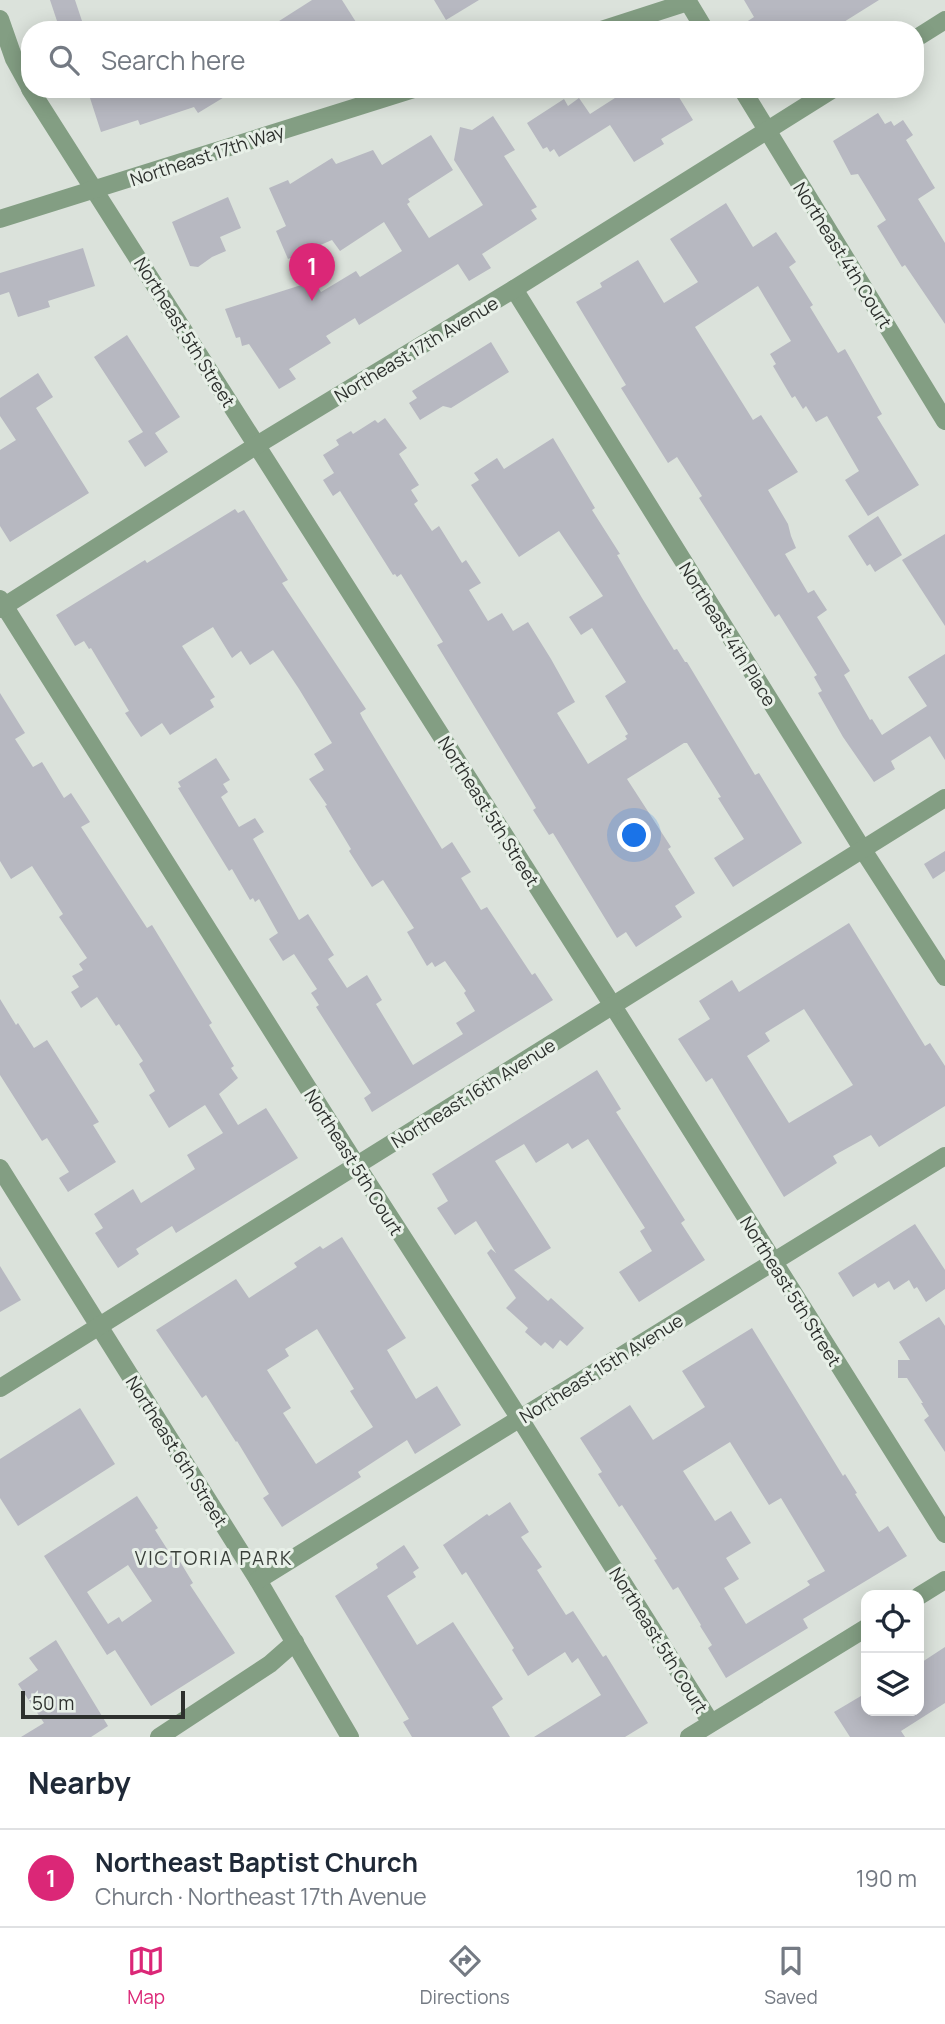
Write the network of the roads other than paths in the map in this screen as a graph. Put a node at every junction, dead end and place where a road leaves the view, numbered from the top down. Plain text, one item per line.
1 (687, 1) edge
2 (0, 19) edge
3 (945, 20) edge
4 (628, 21) edge
5 (699, 21) edge
6 (924, 33) edge
7 (21, 72) edge
8 (36, 98) edge
9 (386, 98) edge
10 (747, 98) edge
11 (818, 98) edge
12 (766, 130) junction
13 (96, 191) junction
14 (0, 219) edge
15 (514, 289) junction
16 (945, 421) edge
17 (257, 445) junction
18 (2, 604) edge
19 (945, 798) edge
20 (863, 850) junction
21 (945, 977) edge
22 (613, 1006) junction
23 (945, 1156) edge
24 (356, 1166) junction
25 (0, 1168) edge
26 (773, 1262) junction
27 (100, 1325) junction
28 (0, 1388) edge
29 (520, 1419) junction
30 (945, 1534) edge
31 (258, 1580) junction
32 (945, 1580) edge
33 (924, 1593) edge
34 (861, 1631) edge
35 (295, 1642) junction
36 (711, 1723) junction
37 (159, 1737) edge
38 (350, 1737) edge
39 (690, 1737) edge

1 - 4 street
1 - 5 street
2 - 7 street, Northeast 5th Street
3 - 6 street
8 - 13 street, Northeast 5th Street
9 - 13 street, Northeast 17th Way
10 - 12 street, Northeast 4th Court
11 - 12 street, Northeast 17th Avenue
12 - 15 street, Northeast 17th Avenue
12 - 16 street, Northeast 4th Court
13 - 14 street, Northeast 17th Way
13 - 17 street, Northeast 5th Street
15 - 17 street, Northeast 17th Avenue
15 - 20 street, Northeast 4th Place
17 - 18 street, Northeast 17th Avenue
17 - 22 street, Northeast 5th Street
18 - 24 street, Northeast 5th Court
19 - 20 street, Northeast 16th Avenue
20 - 21 street, Northeast 4th Place
20 - 22 street, Northeast 16th Avenue
22 - 24 street, Northeast 16th Avenue
22 - 26 street, Northeast 5th Street
23 - 26 street, Northeast 15th Avenue
24 - 27 street, Northeast 16th Avenue
24 - 29 street, Northeast 5th Court
25 - 27 street, Northeast 6th Street
26 - 29 street, Northeast 15th Avenue
26 - 30 street, Northeast 5th Street
27 - 28 street, Northeast 16th Avenue
27 - 31 street, Northeast 6th Street
29 - 31 street, Northeast 15th Avenue
29 - 36 street, Northeast 5th Court
31 - 35 street, Northeast 6th Street
32 - 33 street
34 - 36 street
35 - 37 street
35 - 38 street, Northeast 6th Street
36 - 39 street

